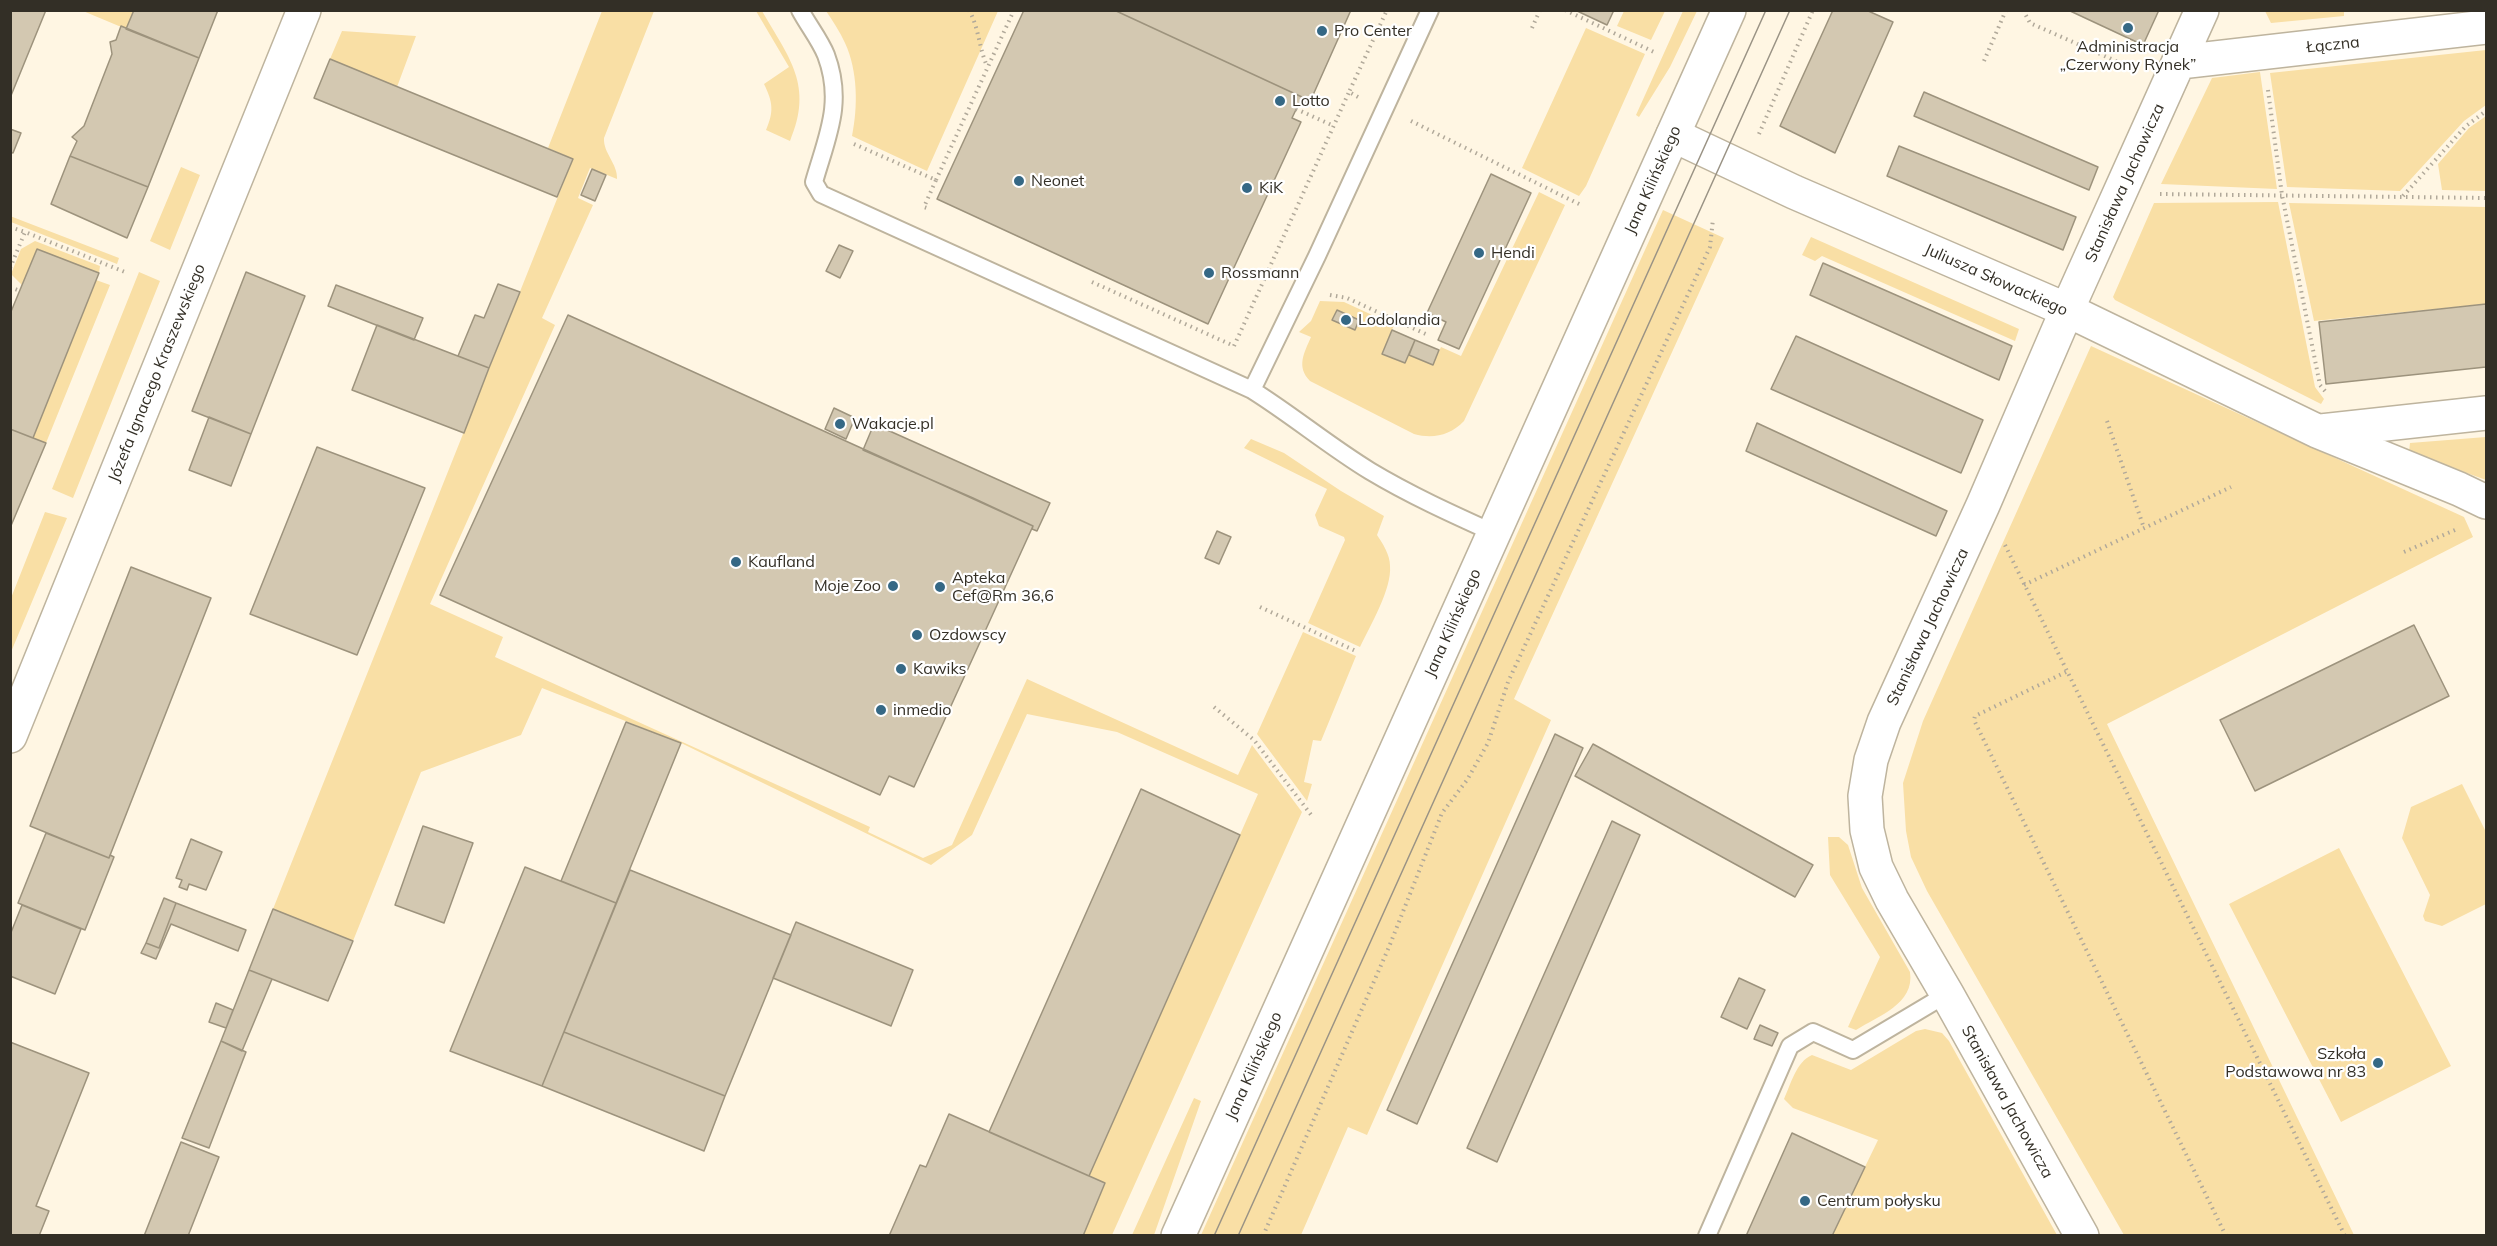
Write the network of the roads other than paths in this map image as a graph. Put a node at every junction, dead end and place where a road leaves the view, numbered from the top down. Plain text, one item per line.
1 (304, 10) edge
2 (800, 10) edge
3 (1430, 10) edge
4 (1729, 10) edge
5 (2202, 10) edge
6 (2487, 27) edge
7 (2174, 73) junction
8 (1673, 135) junction
9 (2067, 310) junction
10 (1252, 390) junction
11 (2487, 413) edge
12 (2317, 431) junction
13 (2487, 502) edge
14 (1494, 533) junction
15 (10, 736) edge
16 (1947, 994) junction
17 (1178, 1236) edge
18 (1707, 1236) edge
19 (2082, 1236) edge

1 - 15 street, Józefa Ignacego Kraszewskiego
2 - 10 lane
3 - 10 lane
4 - 8 street, Jana Kilińskiego
5 - 7 street, Stanisława Jachowicza
6 - 7 street, Łączna
7 - 9 street, Stanisława Jachowicza
8 - 9 street, Juliusza Słowackiego
8 - 14 street, Jana Kilińskiego
9 - 12 street, Juliusza Słowackiego
9 - 16 street, Stanisława Jachowicza
10 - 14 lane
11 - 12 street
12 - 13 street, Juliusza Słowackiego
14 - 17 street, Jana Kilińskiego
16 - 18 lane
16 - 19 street, Stanisława Jachowicza

